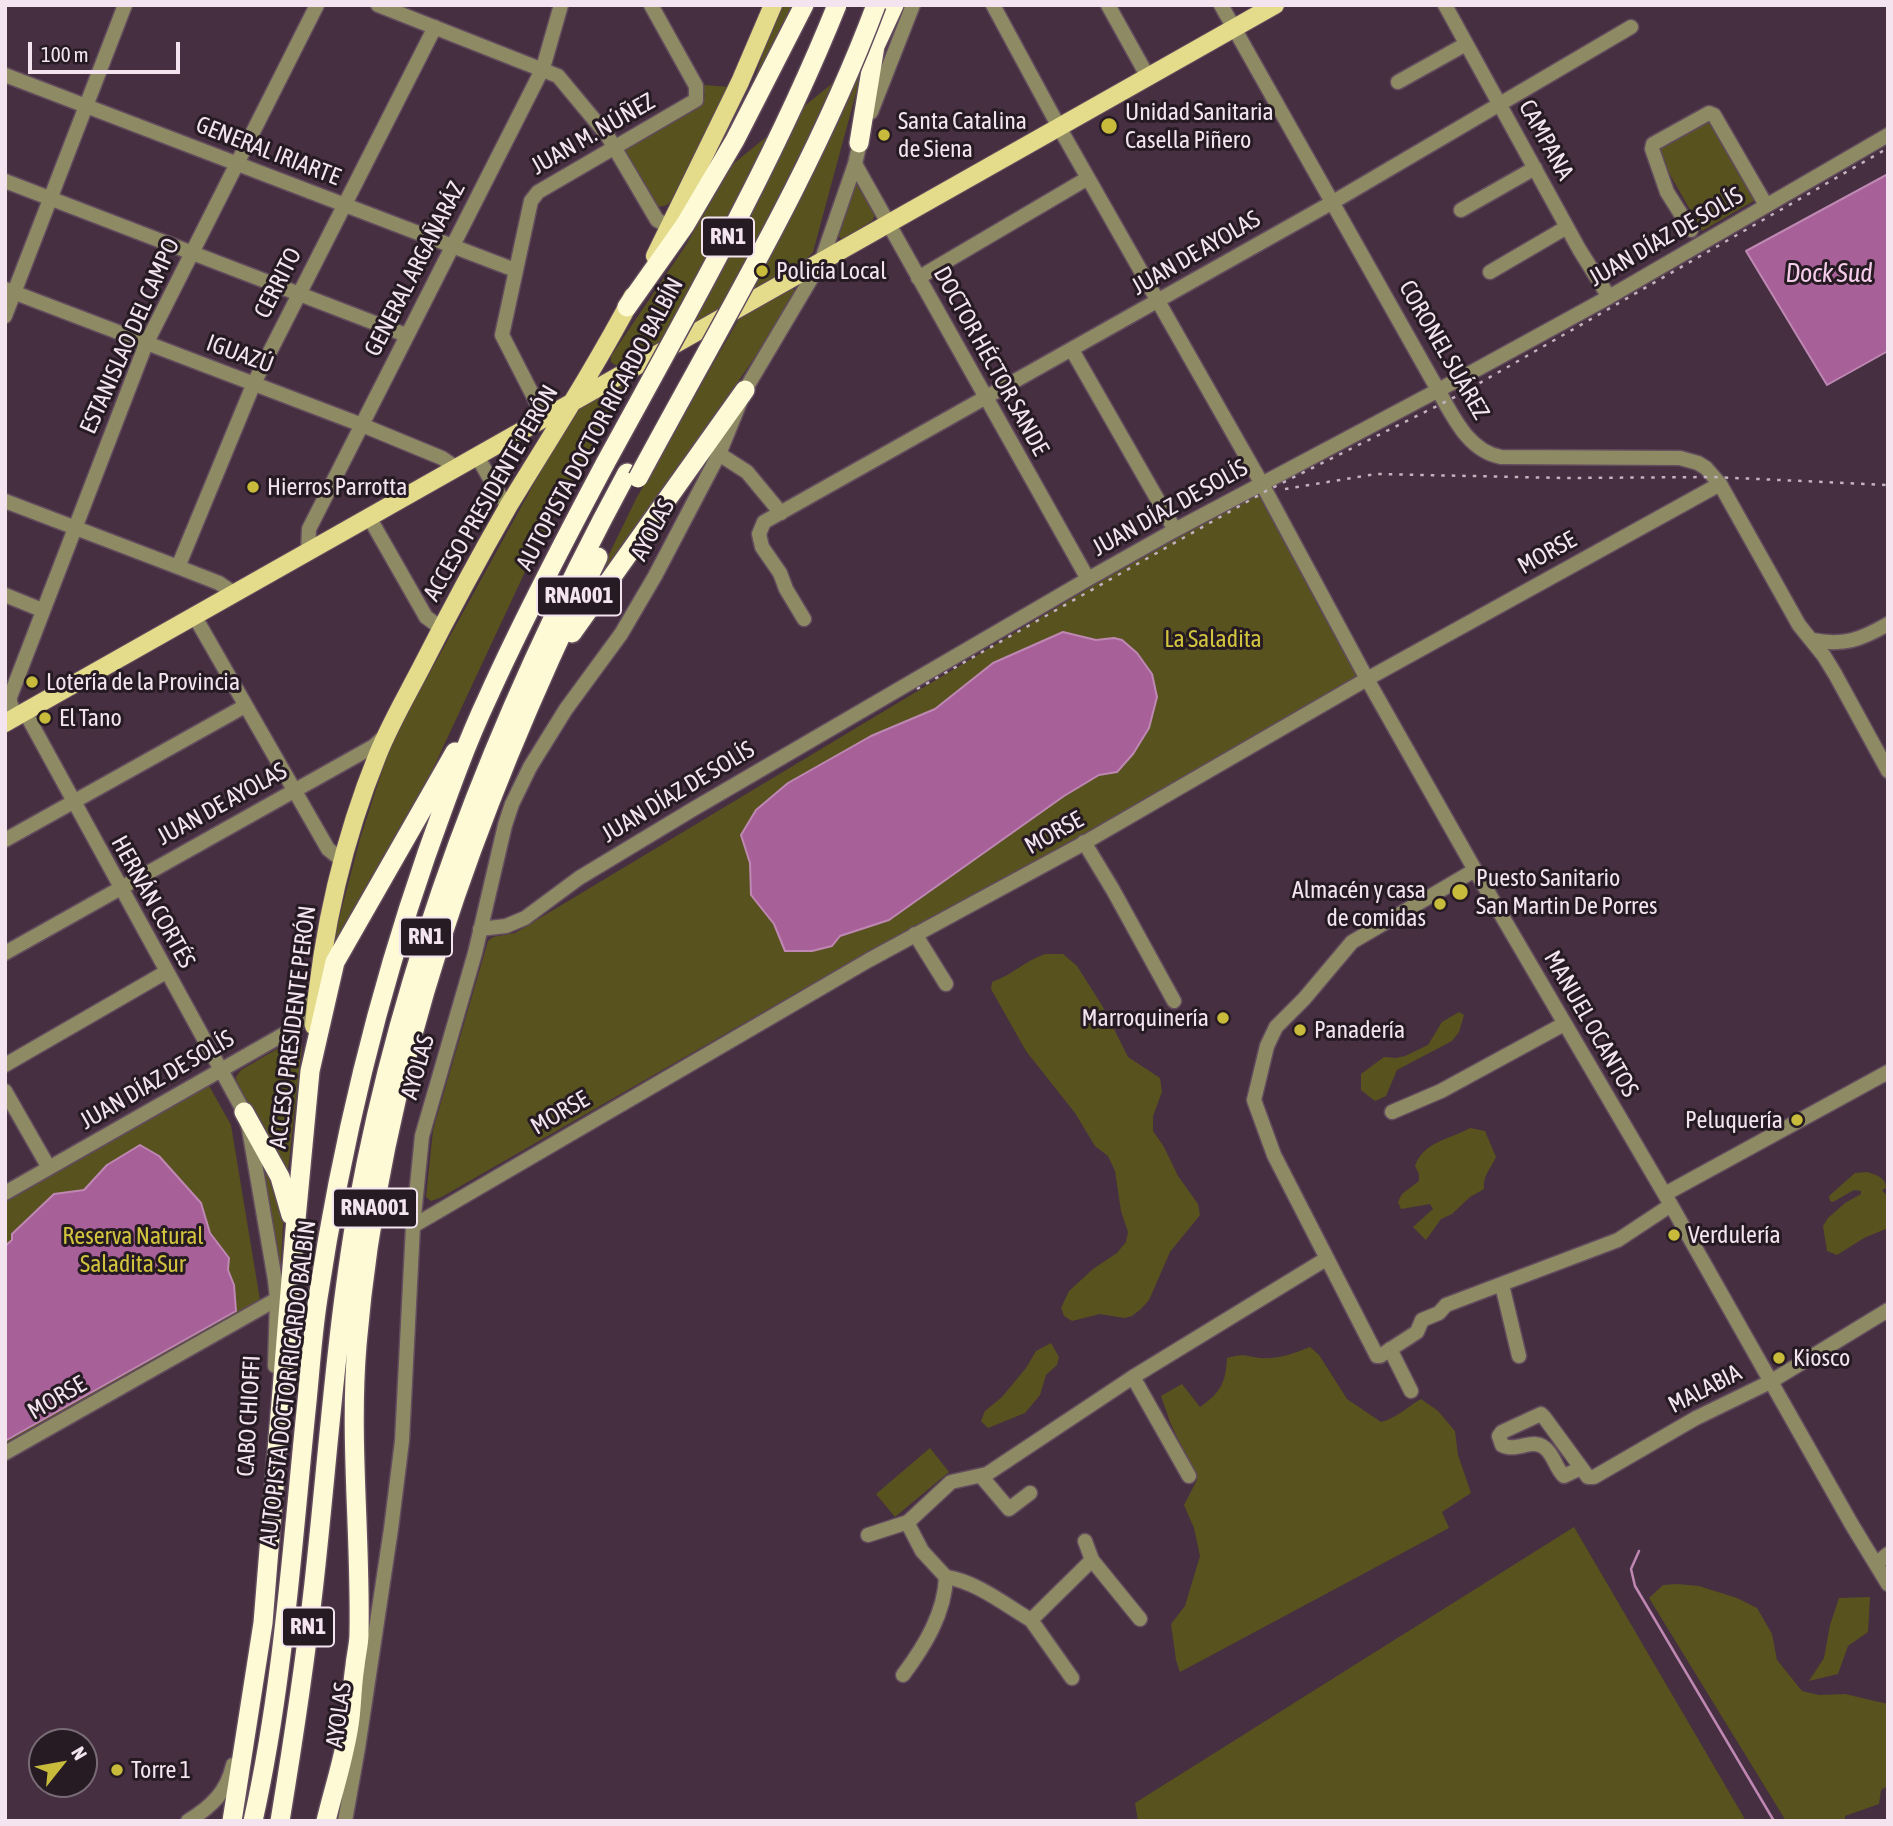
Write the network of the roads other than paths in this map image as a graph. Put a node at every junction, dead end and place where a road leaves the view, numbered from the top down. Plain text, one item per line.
1 (125, 5) edge
2 (317, 5) edge
3 (378, 5) edge
4 (561, 5) edge
5 (651, 5) edge
6 (804, 5) edge
7 (837, 5) edge
8 (862, 5) edge
9 (876, 5) edge
10 (894, 5) edge
11 (913, 5) edge
12 (993, 5) edge
13 (1108, 5) edge
14 (1221, 5) edge
15 (1275, 5) edge
16 (1445, 5) edge
17 (769, 7) edge
18 (435, 27) junction
19 (1631, 27) dead end
20 (1234, 28) junction
21 (1466, 44) junction
22 (543, 68) junction
23 (5, 75) edge
24 (1148, 77) junction
25 (1398, 82) dead end
26 (1500, 105) junction
27 (86, 106) junction
28 (1059, 127) junction
29 (1888, 135) edge
30 (859, 144) junction
31 (614, 147) junction
32 (236, 162) junction
33 (855, 164) junction
34 (1535, 168) junction
35 (1088, 178) junction
36 (5, 181) edge
37 (50, 198) junction
38 (1333, 202) junction
39 (343, 205) junction
40 (1766, 205) junction
41 (1461, 210) dead end
42 (889, 224) junction
43 (670, 227) junction
44 (1567, 227) junction
45 (1691, 230) dead end
46 (452, 247) junction
47 (190, 253) junction
48 (821, 262) junction
49 (515, 270) junction
50 (1490, 272) dead end
51 (918, 278) junction
52 (10, 291) edge
53 (297, 294) junction
54 (1609, 297) junction
55 (1159, 301) junction
56 (627, 307) junction
57 (5, 317) edge
58 (407, 335) junction
59 (146, 344) junction
60 (1072, 349) junction
61 (254, 383) junction
62 (745, 390) junction
63 (1438, 390) junction
64 (985, 398) junction
65 (573, 402) junction
66 (545, 419) junction
67 (362, 425) junction
68 (719, 454) junction
69 (477, 456) junction
70 (457, 468) junction
71 (633, 476) junction
72 (1262, 484) junction
73 (1720, 484) junction
74 (5, 501) edge
75 (509, 505) junction
76 (781, 513) junction
77 (369, 517) junction
78 (75, 526) junction
79 (1175, 530) junction
80 (308, 552) junction
81 (178, 567) junction
82 (1088, 579) junction
83 (235, 594) junction
84 (5, 595) edge
85 (43, 610) junction
86 (195, 617) junction
87 (803, 619) dead end
88 (1888, 624) edge
89 (441, 628) junction
90 (1812, 640) junction
91 (1367, 678) junction
92 (10, 697) joint
93 (488, 697) junction
94 (245, 706) junction
95 (524, 716) junction
96 (16, 718) edge
97 (387, 734) junction
98 (1888, 771) edge
99 (293, 790) junction
100 (73, 801) junction
101 (5, 840) edge
102 (1084, 842) junction
103 (343, 861) junction
104 (1475, 870) junction
105 (119, 888) junction
106 (480, 929) junction
107 (915, 934) junction
108 (5, 953) edge
109 (166, 972) junction
110 (946, 984) dead end
111 (317, 992) junction
112 (1174, 1002) dead end
113 (1564, 1024) junction
114 (5, 1065) edge
115 (219, 1070) junction
116 (310, 1071) junction
117 (1888, 1072) edge
118 (5, 1091) edge
119 (244, 1112) junction
120 (1392, 1112) dead end
121 (49, 1168) junction
122 (5, 1193) edge
123 (1668, 1199) junction
124 (413, 1226) junction
125 (295, 1230) junction
126 (1326, 1259) junction
127 (1502, 1285) junction
128 (277, 1299) junction
129 (1888, 1310) edge
130 (1390, 1349) junction
131 (1519, 1356) dead end
132 (1133, 1377) junction
133 (1770, 1382) junction
134 (1411, 1391) dead end
135 (5, 1454) edge
136 (1581, 1468) junction
137 (981, 1476) junction
138 (1189, 1476) dead end
139 (1030, 1493) dead end
140 (908, 1522) junction
141 (868, 1535) dead end
142 (1085, 1541) dead end
143 (1888, 1554) edge
144 (1093, 1560) junction
145 (1876, 1564) junction
146 (946, 1577) junction
147 (1888, 1584) edge
148 (1140, 1619) dead end
149 (1031, 1620) junction
150 (365, 1642) junction
151 (903, 1675) dead end
152 (1072, 1678) dead end
153 (188, 1821) edge
154 (232, 1821) edge
155 (253, 1821) edge
156 (280, 1821) edge
157 (326, 1821) edge
158 (345, 1821) edge

1 - 27 street
2 - 32 street, ESTANISLAO DEL CAMPO
3 - 18 street
4 - 22 street, GENERAL ARGAÑARÁZ
5 - 31 street, JUAN M. NÚÑEZ
6 - 56 highway
7 - 93 highway, AUTOPISTA DOCTOR RICARDO BALBÍN / RN1, bridge
8 - 71 highway, AUTOPISTA DOCTOR RICARDO BALBÍN / RN1
9 - 71 highway, RNA001, bridge
10 - 30 highway
11 - 30 street, AYOLAS
12 - 28 street, MANUEL OCANTOS
13 - 24 street
14 - 20 street, CORONEL SUÁREZ
15 - 20 main road
16 - 21 street, CAMPANA
17 - 43 main road, ACCESO PRESIDENTE PERÓN / RNA001
18 - 22 street
18 - 39 street, CERRITO
19 - 26 street, JUAN DE AYOLAS
20 - 24 main road
20 - 38 street, CORONEL SUÁREZ
21 - 25 street
21 - 26 street, CAMPANA
22 - 31 street
22 - 46 street, GENERAL ARGAÑARÁZ
23 - 27 street, GENERAL IRIARTE
24 - 28 main road
26 - 34 street, CAMPANA
26 - 38 street, JUAN DE AYOLAS
27 - 32 street, GENERAL IRIARTE
27 - 37 street
28 - 35 street, MANUEL OCANTOS
28 - 42 main road
29 - 40 street, JUAN DÍAZ DE SOLÍS
30 - 33 street, AYOLAS
31 - 43 street
31 - 49 street, JUAN M. NÚÑEZ
32 - 39 street, GENERAL IRIARTE
32 - 47 street, ESTANISLAO DEL CAMPO
33 - 42 street, DOCTOR HÉCTOR SANDE
33 - 48 street, AYOLAS
34 - 41 street
34 - 44 street, CAMPANA
35 - 51 street
35 - 55 street, MANUEL OCANTOS
36 - 37 street
37 - 47 street
37 - 52 street
38 - 55 street, JUAN DE AYOLAS
38 - 63 street, CORONEL SUÁREZ
39 - 46 street, GENERAL IRIARTE
39 - 53 street, CERRITO
40 - 45 street
40 - 54 street, JUAN DÍAZ DE SOLÍS
42 - 48 main road
42 - 51 street, DOCTOR HÉCTOR SANDE
43 - 56 main road, ACCESO PRESIDENTE PERÓN / RNA001
44 - 50 street
44 - 54 street, CAMPANA
46 - 49 street, GENERAL IRIARTE
46 - 58 street, GENERAL ARGAÑARÁZ
47 - 53 street
47 - 59 street, ESTANISLAO DEL CAMPO
48 - 62 street, AYOLAS
48 - 65 main road
49 - 66 street, JUAN M. NÚÑEZ
51 - 64 street, DOCTOR HÉCTOR SANDE
52 - 57 street
52 - 59 street, IGUAZÚ
53 - 58 street
53 - 61 street, CERRITO
54 - 63 street, JUAN DÍAZ DE SOLÍS
55 - 60 street, JUAN DE AYOLAS
55 - 72 street, MANUEL OCANTOS
56 - 65 main road, ACCESO PRESIDENTE PERÓN / RNA001
58 - 67 street, GENERAL ARGAÑARÁZ
59 - 61 street, IGUAZÚ
59 - 78 street, ESTANISLAO DEL CAMPO
60 - 64 street, JUAN DE AYOLAS
60 - 79 street
61 - 67 street, IGUAZÚ
61 - 81 street, CERRITO
62 - 68 street, AYOLAS
62 - 95 highway
63 - 72 street, JUAN DÍAZ DE SOLÍS
63 - 73 street, CORONEL SUÁREZ
64 - 76 street, JUAN DE AYOLAS
64 - 82 street, DOCTOR HÉCTOR SANDE
65 - 66 main road
65 - 75 main road, ACCESO PRESIDENTE PERÓN / RNA001
66 - 69 main road
67 - 70 street, IGUAZÚ
67 - 80 street, GENERAL ARGAÑARÁZ
68 - 76 street
68 - 106 street, AYOLAS
69 - 70 main road
69 - 75 street
70 - 77 main road
71 - 95 highway, RNA001
71 - 156 highway, AUTOPISTA DOCTOR RICARDO BALBÍN / RN1
72 - 79 street, JUAN DÍAZ DE SOLÍS
72 - 91 street, MANUEL OCANTOS
73 - 90 street, CORONEL SUÁREZ
73 - 91 street, MORSE
74 - 78 street
75 - 89 main road, ACCESO PRESIDENTE PERÓN / RNA001
76 - 87 street, JUAN DE AYOLAS
77 - 80 main road
77 - 89 street
78 - 81 street
78 - 85 street, ESTANISLAO DEL CAMPO
79 - 82 street, JUAN DÍAZ DE SOLÍS
80 - 83 main road
81 - 83 street
82 - 106 street, JUAN DÍAZ DE SOLÍS
83 - 86 main road
84 - 85 street
85 - 92 street, ESTANISLAO DEL CAMPO
86 - 94 street
86 - 96 main road
88 - 90 street
89 - 97 main road, ACCESO PRESIDENTE PERÓN / RNA001
90 - 98 street
91 - 102 street, MORSE
91 - 104 street, MANUEL OCANTOS
92 - 96 street, HERNÁN CORTÉS
93 - 116 highway
93 - 155 highway, AUTOPISTA DOCTOR RICARDO BALBÍN / RN1
94 - 99 street
94 - 100 street
95 - 150 highway, RNA001
96 - 100 street, HERNÁN CORTÉS
97 - 99 street, JUAN DE AYOLAS
97 - 103 main road, ACCESO PRESIDENTE PERÓN / RNA001
99 - 103 street
99 - 105 street, JUAN DE AYOLAS
100 - 101 street
100 - 105 street, HERNÁN CORTÉS
102 - 107 street, MORSE
102 - 112 street
103 - 111 main road, ACCESO PRESIDENTE PERÓN / RNA001
104 - 113 street, MANUEL OCANTOS
104 - 126 street
105 - 108 street, JUAN DE AYOLAS
105 - 109 street, HERNÁN CORTÉS
106 - 124 street, AYOLAS
107 - 110 street
107 - 124 street, MORSE
109 - 114 street
109 - 115 street, HERNÁN CORTÉS
111 - 115 street, JUAN DÍAZ DE SOLÍS
111 - 116 main road, ACCESO PRESIDENTE PERÓN / RNA001
113 - 120 street
113 - 123 street, MANUEL OCANTOS
115 - 119 street, HERNÁN CORTÉS
115 - 121 street, JUAN DÍAZ DE SOLÍS
116 - 125 highway, ACCESO PRESIDENTE PERÓN / RNA001
117 - 123 street
118 - 121 street
119 - 125 highway
119 - 128 street, CABO CHIOFFI
121 - 122 street, JUAN DÍAZ DE SOLÍS
123 - 127 street
123 - 133 street, MANUEL OCANTOS
124 - 150 street, AYOLAS
125 - 154 highway, ACCESO PRESIDENTE PERÓN / RNA001
126 - 130 street
126 - 132 street
127 - 130 street
127 - 131 street
128 - 135 street, MORSE
128 - 153 street, CABO CHIOFFI
129 - 133 street, MALABIA
130 - 134 street
132 - 137 street
132 - 138 street
133 - 136 street, MALABIA
133 - 145 street, MANUEL OCANTOS
136 - 136 street, MALABIA
137 - 139 street
137 - 140 street
140 - 141 street
140 - 146 street
142 - 144 street
143 - 145 street
144 - 148 street
144 - 149 street
145 - 147 street, MANUEL OCANTOS
146 - 149 street
146 - 151 street
149 - 152 street
150 - 157 highway
150 - 158 street, AYOLAS

